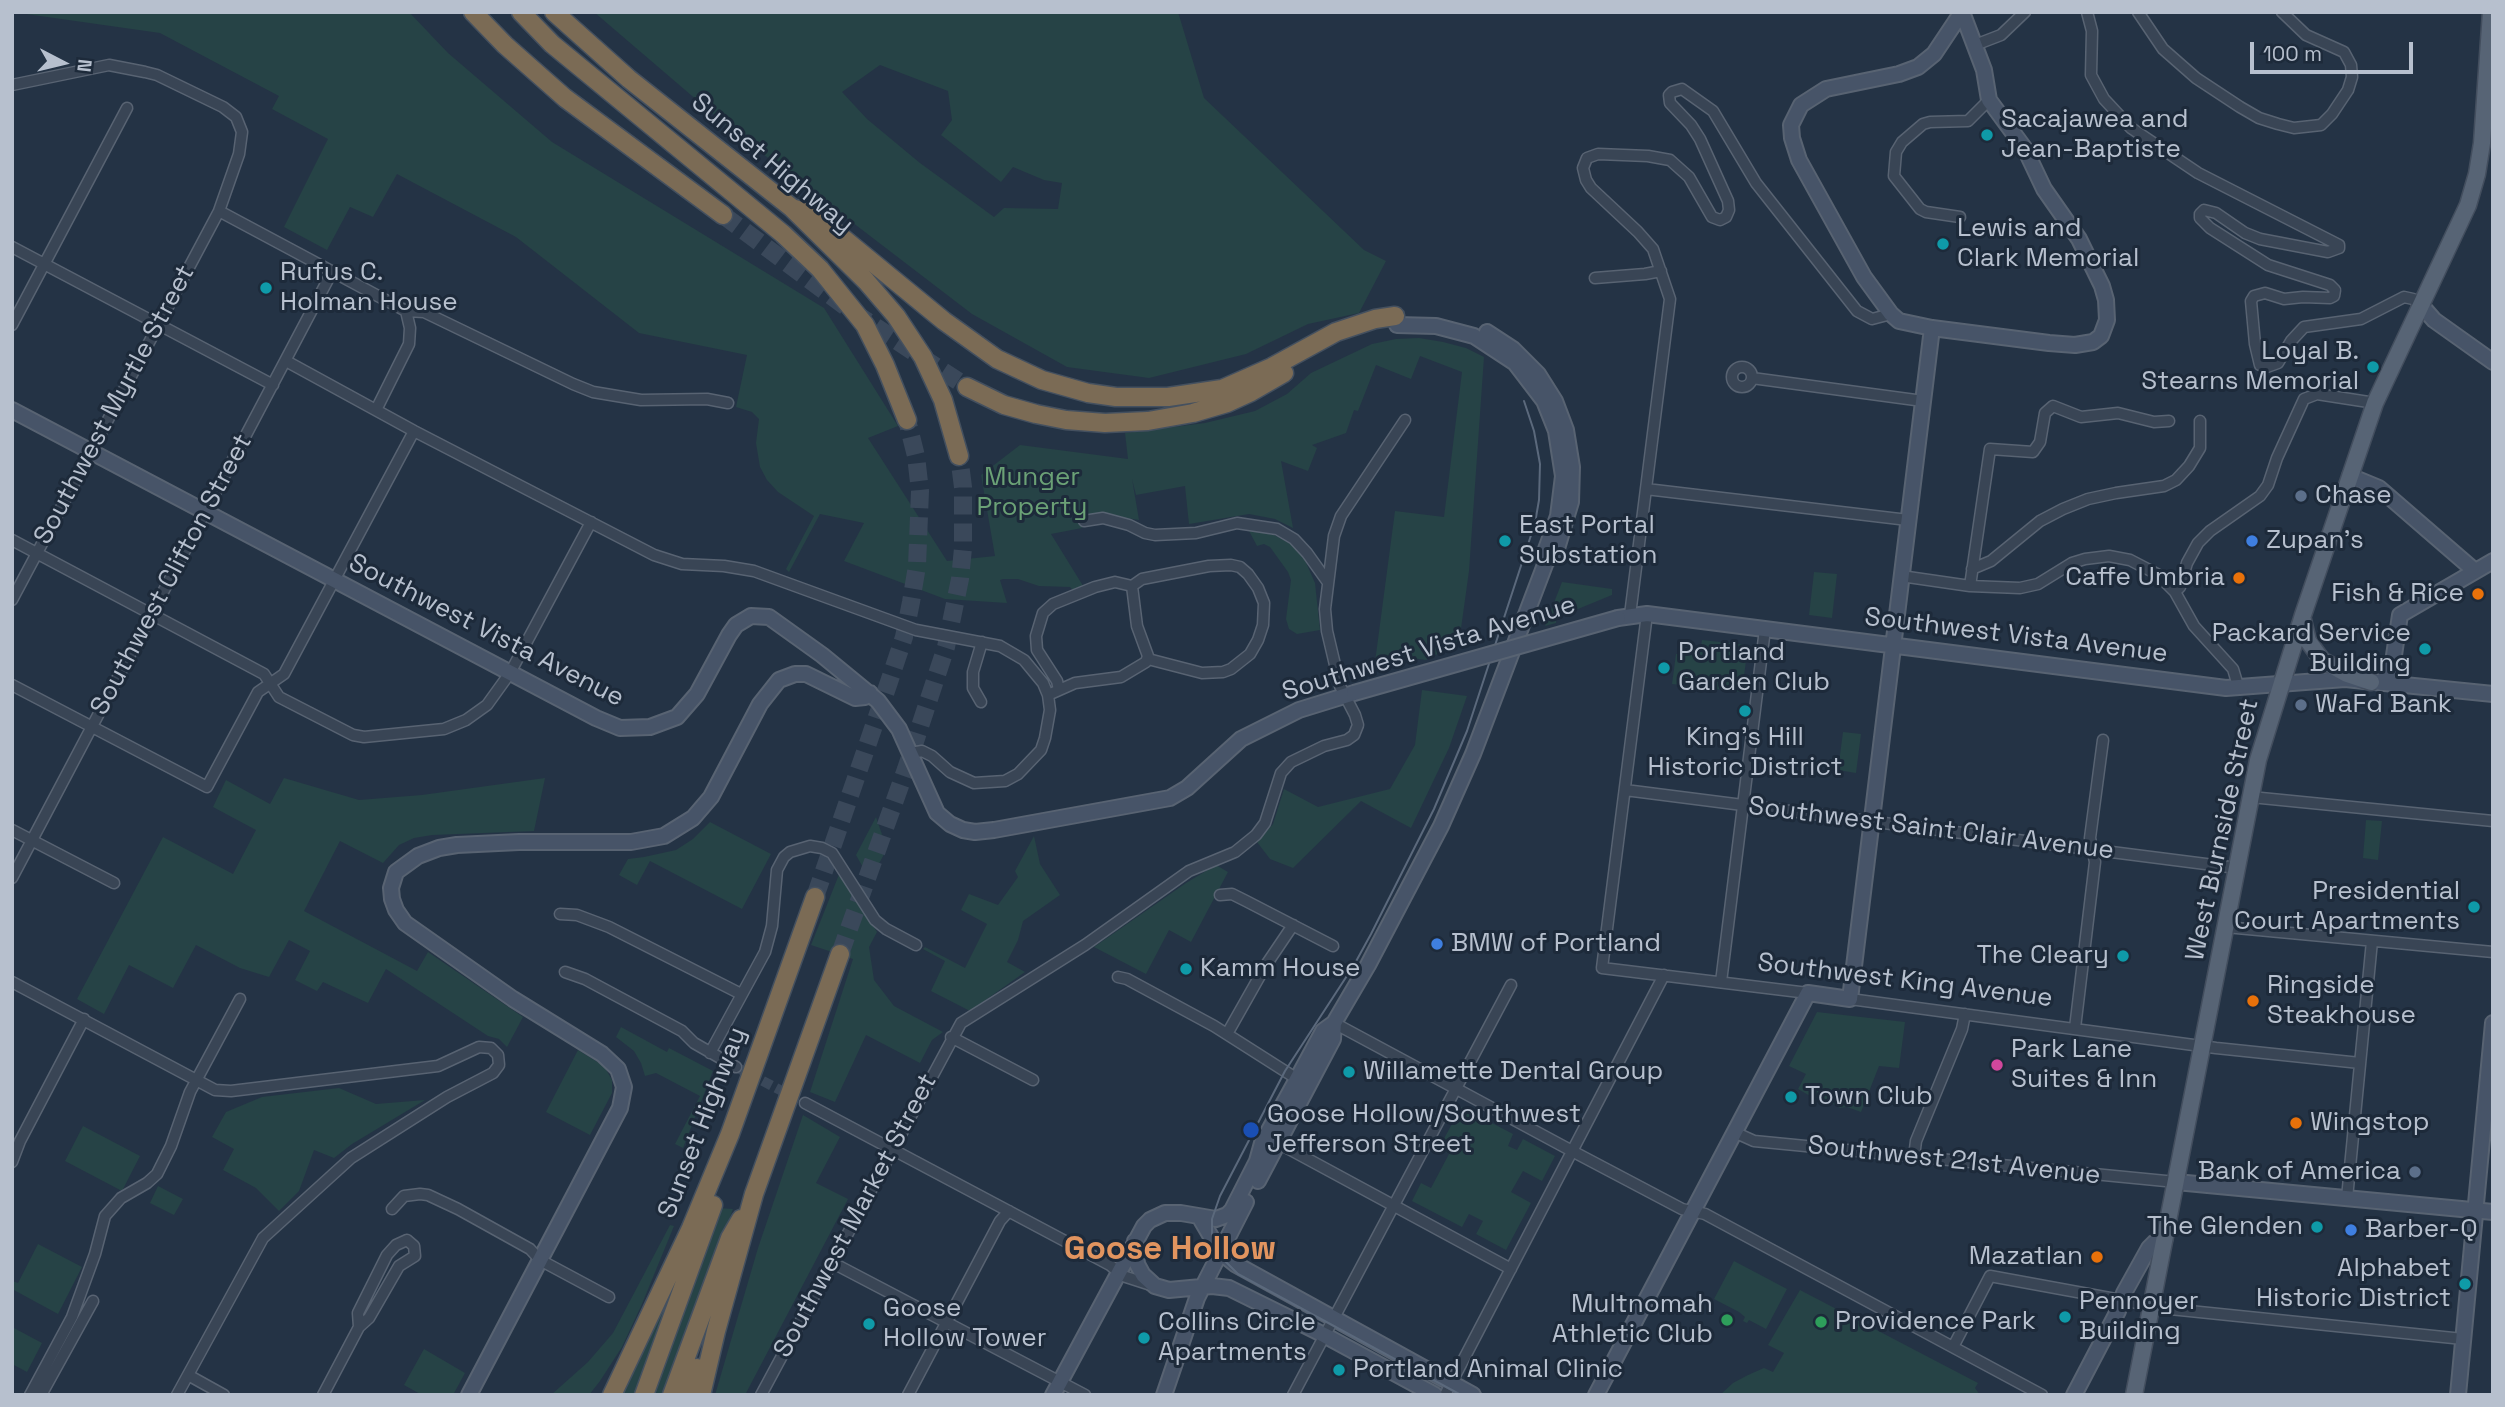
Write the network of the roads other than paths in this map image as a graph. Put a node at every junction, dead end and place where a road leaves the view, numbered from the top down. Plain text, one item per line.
1 (473, 12) edge
2 (521, 12) edge
3 (554, 12) edge
4 (1962, 12) edge
5 (2025, 12) edge
6 (2087, 12) edge
7 (2138, 12) edge
8 (2282, 12) edge
9 (2491, 12) edge
10 (1975, 45) junction
11 (12, 85) edge
12 (1989, 100) junction
13 (127, 108) dead end
14 (792, 208) junction
15 (219, 211) junction
16 (723, 215) tunnel mouth
17 (1960, 217) dead end
18 (12, 247) edge
19 (45, 264) junction
20 (1661, 271) junction
21 (332, 272) junction
22 (1595, 278) dead end
23 (2421, 305) junction
24 (406, 311) junction
25 (1891, 314) junction
26 (1391, 322) junction
27 (159, 323) junction
28 (12, 325) edge
29 (1932, 328) junction
30 (286, 361) junction
31 (2493, 362) edge
32 (1752, 378) dead end
33 (273, 385) junction
34 (967, 387) tunnel mouth
35 (1923, 401) junction
36 (728, 403) dead end
37 (2375, 403) junction
38 (12, 410) edge
39 (376, 410) junction
40 (908, 420) tunnel mouth
41 (1405, 420) dead end
42 (2169, 421) dead end
43 (2200, 421) dead end
44 (414, 431) junction
45 (91, 452) junction
46 (959, 457) tunnel mouth
47 (2350, 476) junction
48 (1646, 489) junction
49 (205, 512) junction
50 (1084, 520) dead end
51 (1908, 520) junction
52 (591, 522) junction
53 (12, 540) edge
54 (37, 553) junction
55 (2493, 561) edge
56 (1972, 569) junction
57 (2475, 571) junction
58 (1901, 576) junction
59 (335, 581) junction
60 (1327, 581) junction
61 (1132, 586) junction
62 (1970, 586) junction
63 (2175, 592) junction
64 (12, 600) edge
65 (152, 613) junction
66 (1647, 614) junction
67 (2303, 615) junction
68 (1624, 617) junction
69 (1765, 629) junction
70 (982, 642) junction
71 (1892, 645) junction
72 (1148, 659) junction
73 (510, 673) junction
74 (2376, 682) junction
75 (270, 684) junction
76 (12, 685) edge
77 (2281, 685) junction
78 (2239, 688) junction
79 (1059, 690) junction
80 (870, 693) junction
81 (1348, 694) junction
82 (2493, 694) edge
83 (1048, 695) junction
84 (981, 702) dead end
85 (92, 727) junction
86 (2103, 740) dead end
87 (911, 753) junction
88 (1625, 790) junction
89 (2251, 797) junction
90 (1744, 805) junction
91 (2493, 821) edge
92 (1871, 822) junction
93 (12, 830) edge
94 (32, 841) junction
95 (2093, 849) junction
96 (2237, 868) junction
97 (12, 878) edge
98 (114, 883) dead end
99 (1220, 895) dead end
100 (815, 897) tunnel mouth
101 (560, 915) dead end
102 (1293, 925) junction
103 (2226, 927) junction
104 (2372, 941) junction
105 (916, 945) dead end
106 (1333, 946) dead end
107 (2493, 952) edge
108 (840, 954) tunnel mouth
109 (565, 972) dead end
110 (1664, 975) junction
111 (1118, 977) dead end
112 (12, 982) edge
113 (1721, 982) junction
114 (1511, 985) dead end
115 (1808, 993) junction
116 (741, 994) junction
117 (240, 999) dead end
118 (1850, 999) junction
119 (1965, 1014) junction
120 (83, 1019) junction
121 (1334, 1023) junction
122 (2493, 1023) edge
123 (2076, 1028) junction
124 (1227, 1034) junction
125 (951, 1037) junction
126 (2202, 1045) junction
127 (710, 1053) junction
128 (2360, 1063) junction
129 (736, 1067) tunnel mouth
130 (1034, 1080) dead end
131 (196, 1081) junction
132 (1303, 1082) junction
133 (1456, 1088) junction
134 (805, 1103) tunnel mouth
135 (1734, 1132) junction
136 (730, 1134) junction
137 (1278, 1143) junction
138 (891, 1148) junction
139 (1572, 1151) junction
140 (1914, 1157) junction
141 (12, 1163) edge
142 (2176, 1182) junction
143 (754, 1194) junction
144 (2347, 1198) junction
145 (1394, 1206) junction
146 (392, 1209) dead end
147 (1693, 1211) junction
148 (2475, 1211) junction
149 (1009, 1212) junction
150 (2493, 1212) edge
151 (1200, 1218) junction
152 (1231, 1231) junction
153 (2165, 1238) junction
154 (1135, 1240) junction
155 (1220, 1252) junction
156 (540, 1260) junction
157 (831, 1262) junction
158 (1240, 1267) junction
159 (1511, 1269) junction
160 (1118, 1272) junction
161 (1155, 1286) junction
162 (1202, 1287) junction
163 (609, 1297) dead end
164 (93, 1301) dead end
165 (2121, 1301) junction
166 (2152, 1306) junction
167 (1333, 1318) junction
168 (947, 1322) junction
169 (359, 1327) junction
170 (716, 1331) junction
171 (1324, 1335) junction
172 (2463, 1339) junction
173 (1953, 1347) junction
174 (626, 1363) junction
175 (188, 1375) junction
176 (1060, 1381) junction
177 (1448, 1389) edge
178 (30, 1395) edge
179 (41, 1395) edge
180 (177, 1395) edge
181 (225, 1395) edge
182 (323, 1395) edge
183 (469, 1395) edge
184 (598, 1395) edge
185 (612, 1395) edge
186 (644, 1395) edge
187 (672, 1395) edge
188 (688, 1395) edge
189 (701, 1395) edge
190 (761, 1395) edge
191 (908, 1395) edge
192 (1053, 1395) edge
193 (1085, 1395) edge
194 (1164, 1395) edge
195 (1293, 1395) edge
196 (1435, 1395) edge
197 (1473, 1395) edge
198 (1596, 1395) edge
199 (2042, 1395) edge
200 (2074, 1395) edge
201 (2134, 1395) edge
202 (2458, 1395) edge

1 - 16 highway
2 - 40 highway, Sunset Highway
3 - 14 highway, Sunset Highway
4 - 10 main road
4 - 25 main road
5 - 10 street
6 - 23 street
7 - 8 street
9 - 23 main road, West Burnside Street
10 - 12 main road
11 - 15 street, Southwest Myrtle Street
12 - 17 street
12 - 29 main road
13 - 19 street
14 - 26 highway
14 - 46 highway, Sunset Highway
15 - 21 street
15 - 27 street, Southwest Myrtle Street
18 - 19 street
19 - 27 street
19 - 28 street
20 - 22 street
20 - 25 street
20 - 48 street
21 - 24 street
21 - 30 street, Southwest Clifton Street
23 - 31 main road
23 - 37 main road, West Burnside Street
24 - 36 street
24 - 39 street
25 - 29 main road
26 - 34 highway
26 - 121 main road
27 - 33 street
27 - 45 street, Southwest Myrtle Street
29 - 35 main road
30 - 33 street, Southwest Clifton Street
30 - 39 street
32 - 35 street
33 - 49 street, Southwest Clifton Street
35 - 51 main road
37 - 47 main road, West Burnside Street
37 - 63 street
38 - 45 main road, Southwest Vista Avenue
39 - 44 street
41 - 60 street
42 - 56 street
43 - 56 street
44 - 52 street
44 - 59 street
45 - 49 main road, Southwest Vista Avenue
45 - 54 street, Southwest Myrtle Street
47 - 57 main road
47 - 67 main road, West Burnside Street
48 - 51 street
48 - 68 street
49 - 59 main road, Southwest Vista Avenue
49 - 65 street, Southwest Clifton Street
50 - 60 street
51 - 58 main road
52 - 70 street
52 - 73 street
53 - 54 street
54 - 64 street, Southwest Myrtle Street
54 - 65 street
55 - 57 main road
56 - 62 street
57 - 74 main road
58 - 62 street
58 - 71 main road
59 - 73 main road, Southwest Vista Avenue
59 - 75 street
60 - 81 street
61 - 72 street
61 - 72 street
61 - 79 street
62 - 63 street
63 - 78 street
65 - 75 street
65 - 85 street, Southwest Clifton Street
66 - 68 main road, Southwest Vista Avenue
66 - 69 main road, Southwest Vista Avenue
66 - 88 street
67 - 74 main road
67 - 77 main road, West Burnside Street
68 - 81 main road, Southwest Vista Avenue, bridge
69 - 71 main road, Southwest Vista Avenue
69 - 90 street
70 - 83 street
70 - 84 street
71 - 78 main road, Southwest Vista Avenue
71 - 92 main road
72 - 79 street
73 - 75 street
73 - 80 main road, Southwest Vista Avenue
74 - 77 main road, Southwest Vista Avenue
74 - 82 main road, Southwest Vista Avenue
75 - 85 street
76 - 85 street
77 - 78 main road, Southwest Vista Avenue
77 - 89 main road, West Burnside Street
79 - 83 street
80 - 87 main road, Southwest Vista Avenue
80 - 156 main road
81 - 87 main road, Southwest Vista Avenue
81 - 125 street, Southwest Market Street
83 - 87 street
85 - 94 street, Southwest Clifton Street
86 - 95 street
88 - 90 street, Southwest Saint Clair Avenue
88 - 110 street, Southwest King Avenue
89 - 91 street
89 - 96 main road, West Burnside Street
90 - 92 street, Southwest Saint Clair Avenue
90 - 113 street
92 - 95 street, Southwest Saint Clair Avenue
92 - 118 main road
93 - 94 street
94 - 97 street, Southwest Clifton Street
94 - 98 street
95 - 96 street, Southwest Saint Clair Avenue
95 - 123 street
96 - 103 main road, West Burnside Street
99 - 102 street
100 - 136 highway, Sunset Highway
101 - 116 street
102 - 106 street
102 - 124 street
103 - 104 street
103 - 126 main road, West Burnside Street
104 - 107 street
104 - 128 street
105 - 116 street
108 - 143 highway
109 - 127 street
110 - 113 street, Southwest King Avenue
110 - 139 street
111 - 124 street
112 - 120 street
113 - 115 street, Southwest King Avenue
114 - 133 street
115 - 118 main road, Southwest King Avenue
115 - 135 main road
116 - 127 street
117 - 131 street
118 - 119 street, Southwest King Avenue
119 - 123 street, Southwest King Avenue
119 - 140 street
120 - 131 street
120 - 141 street
121 - 132 main road
121 - 133 street
122 - 148 main road
123 - 126 street, Southwest King Avenue
124 - 132 street
125 - 130 street
125 - 138 street, Southwest Market Street
126 - 128 street, Southwest King Avenue
126 - 142 main road, West Burnside Street
127 - 129 street
128 - 144 street
131 - 175 street
131 - 178 street
132 - 137 main road
132 - 151 main road
133 - 139 street
133 - 145 street
134 - 138 street
135 - 140 street, Southwest 21st Avenue
135 - 147 main road
136 - 174 highway, Sunset Highway
136 - 186 highway
137 - 145 street
137 - 152 main road
138 - 149 street
138 - 157 street, Southwest Market Street
139 - 147 street
139 - 159 street
140 - 142 street, Southwest 21st Avenue
142 - 144 main road
142 - 153 main road, West Burnside Street
143 - 170 highway
143 - 187 highway
144 - 148 main road
145 - 159 street
145 - 167 street
146 - 156 street
147 - 173 street
147 - 198 main road
148 - 150 main road
148 - 172 main road
149 - 160 street
149 - 168 street
151 - 154 main road
151 - 155 main road
152 - 155 main road
152 - 158 main road
153 - 165 main road
153 - 166 main road, West Burnside Street
154 - 160 main road
154 - 161 main road
155 - 158 main road
155 - 162 main road
156 - 163 street
156 - 183 main road
157 - 168 street
157 - 190 street, Southwest Market Street
158 - 167 main road
159 - 177 street
160 - 161 street
160 - 176 main road
161 - 162 main road
162 - 171 main road
162 - 194 main road
164 - 179 street
165 - 166 street
165 - 173 street
165 - 200 main road
166 - 172 street
166 - 201 main road, West Burnside Street
167 - 171 street
167 - 177 main road
168 - 176 street
168 - 191 street
169 - 169 street
169 - 182 street
170 - 188 highway
170 - 189 highway
171 - 195 street
171 - 196 main road
172 - 202 main road
173 - 199 street
174 - 184 highway
174 - 185 highway
175 - 180 street
175 - 181 street
176 - 192 main road
176 - 193 street
177 - 197 main road

